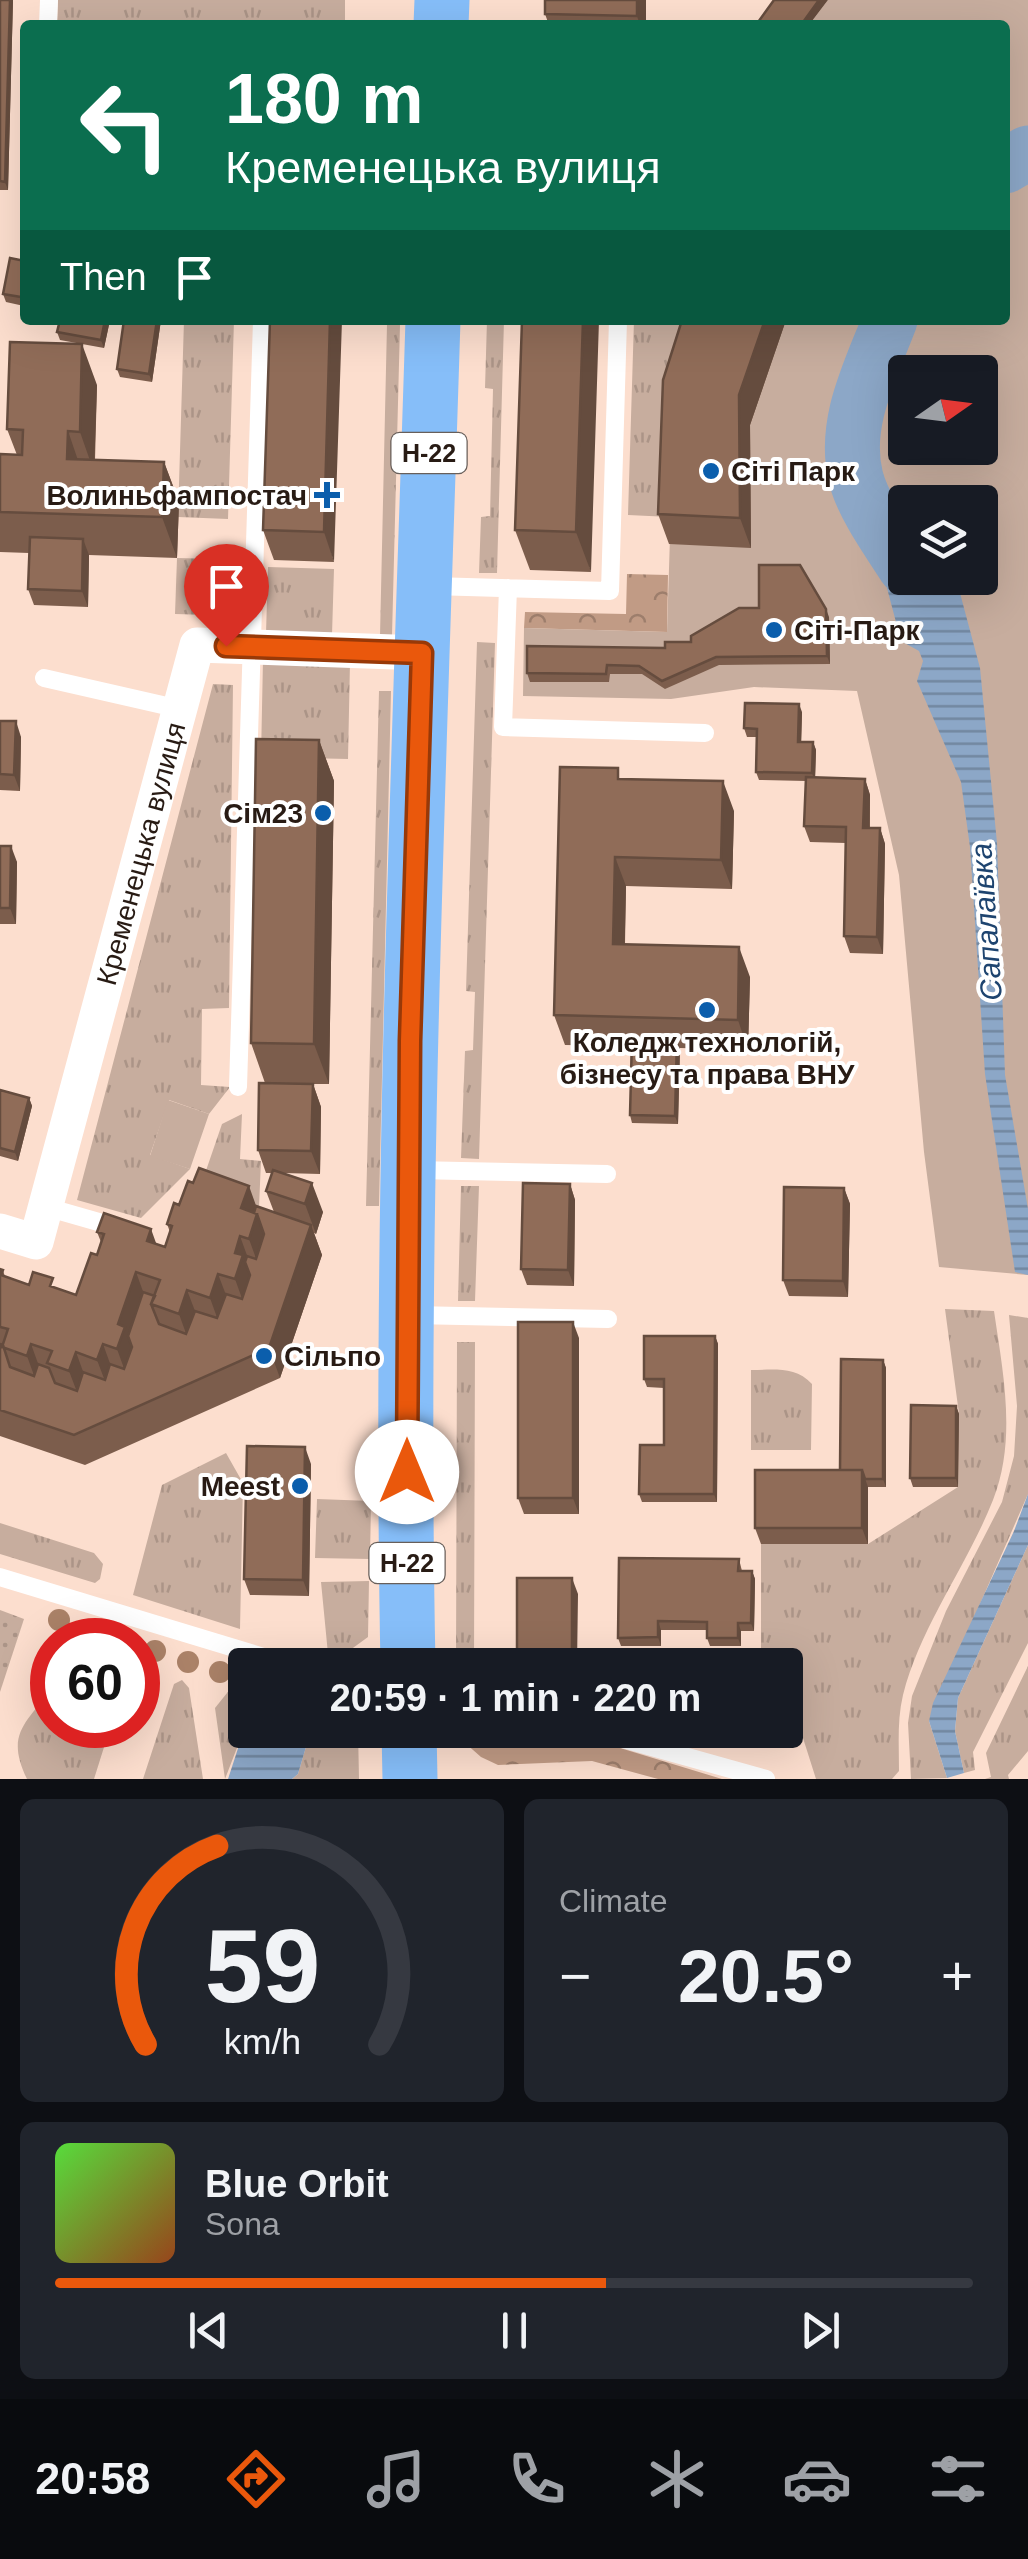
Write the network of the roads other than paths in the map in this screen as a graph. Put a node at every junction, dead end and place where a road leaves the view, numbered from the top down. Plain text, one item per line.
1 (262, 325) edge
2 (432, 325) edge
3 (618, 325) edge
4 (425, 586) junction
5 (508, 588) junction
6 (254, 646) junction
7 (422, 653) junction
8 (44, 678) dead end
9 (180, 708) junction
10 (705, 733) dead end
11 (238, 1086) dead end
12 (409, 1170) junction
13 (607, 1174) dead end
14 (46, 1207) junction
15 (0, 1231) edge
16 (144, 1236) edge
17 (406, 1315) junction
18 (608, 1319) dead end
19 (0, 1577) edge
20 (234, 1648) edge
21 (408, 1648) edge
22 (409, 1748) edge
23 (655, 1748) edge
24 (410, 1779) edge
25 (766, 1779) edge

1 - 6 lane
2 - 4 main road, Н-22
3 - 5 lane
4 - 5 lane
4 - 7 main road, Н-22
5 - 10 lane
6 - 7 street, Кременецька вулиця
6 - 9 street, Кременецька вулиця
6 - 11 lane
7 - 12 main road, Н-22
8 - 9 lane
9 - 14 street, Кременецька вулиця
12 - 13 lane
12 - 17 main road, Н-22
14 - 15 street, Кременецька вулиця
14 - 16 lane
17 - 18 lane
17 - 21 main road, Н-22
19 - 20 lane
22 - 24 main road
23 - 25 lane

